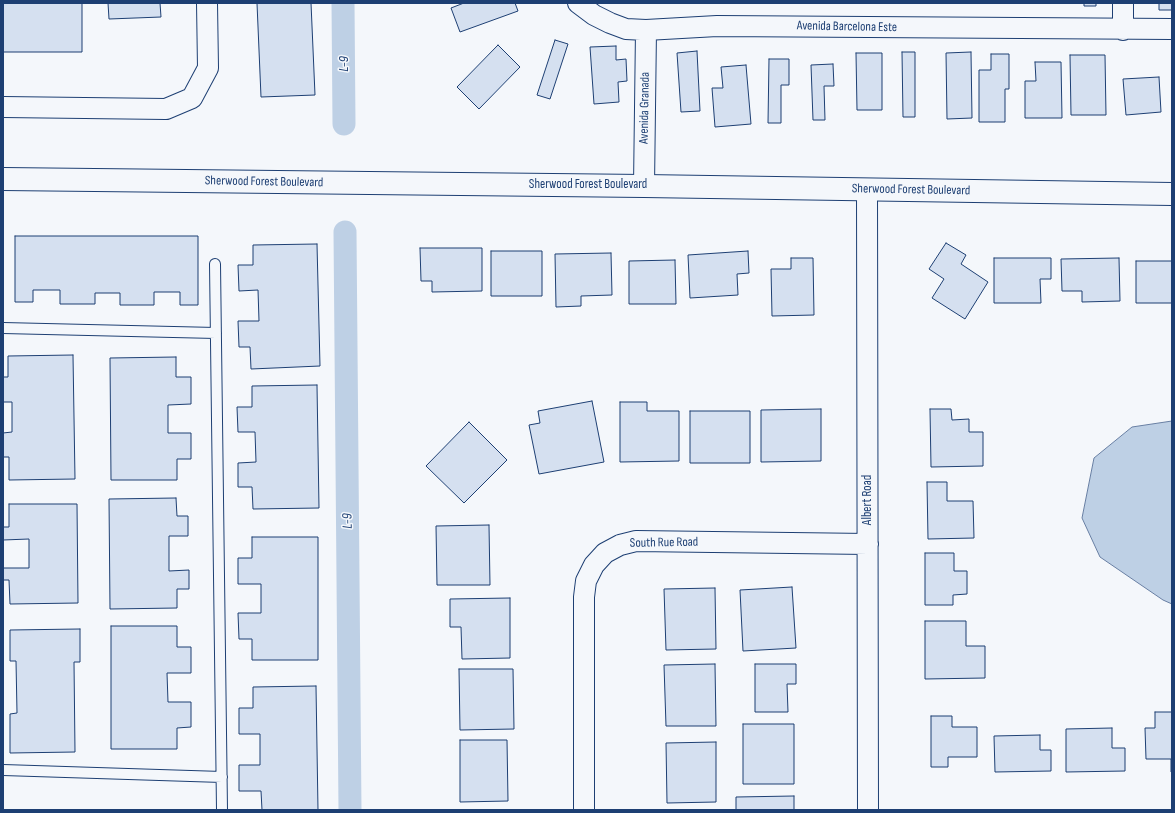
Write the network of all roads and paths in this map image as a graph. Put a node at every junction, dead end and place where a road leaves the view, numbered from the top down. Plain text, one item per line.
1 (207, 3) edge
2 (578, 3) edge
3 (1122, 3) edge
4 (1172, 29) edge
5 (646, 30) junction
6 (1123, 30) junction
7 (3, 107) edge
8 (3, 179) edge
9 (644, 186) junction
10 (867, 190) junction
11 (1172, 194) edge
12 (215, 264) dead end
13 (3, 328) edge
14 (216, 333) junction
15 (868, 544) junction
16 (3, 770) edge
17 (222, 777) junction
18 (222, 810) edge
19 (584, 810) edge
20 (868, 810) edge

1 - 7 street
2 - 5 street, Avenida Barcelona Este
3 - 6 street
4 - 6 street, Avenida Barcelona Este
5 - 6 street, Avenida Barcelona Este
5 - 9 street, Avenida Granada
8 - 9 street, Sherwood Forest Boulevard
9 - 10 street, Sherwood Forest Boulevard
10 - 11 street, Sherwood Forest Boulevard
10 - 15 street, Albert Road
12 - 14 lane
13 - 14 lane
14 - 17 lane
15 - 19 street, South Rue Road
15 - 20 street, Albert Road
16 - 17 lane
17 - 18 lane

